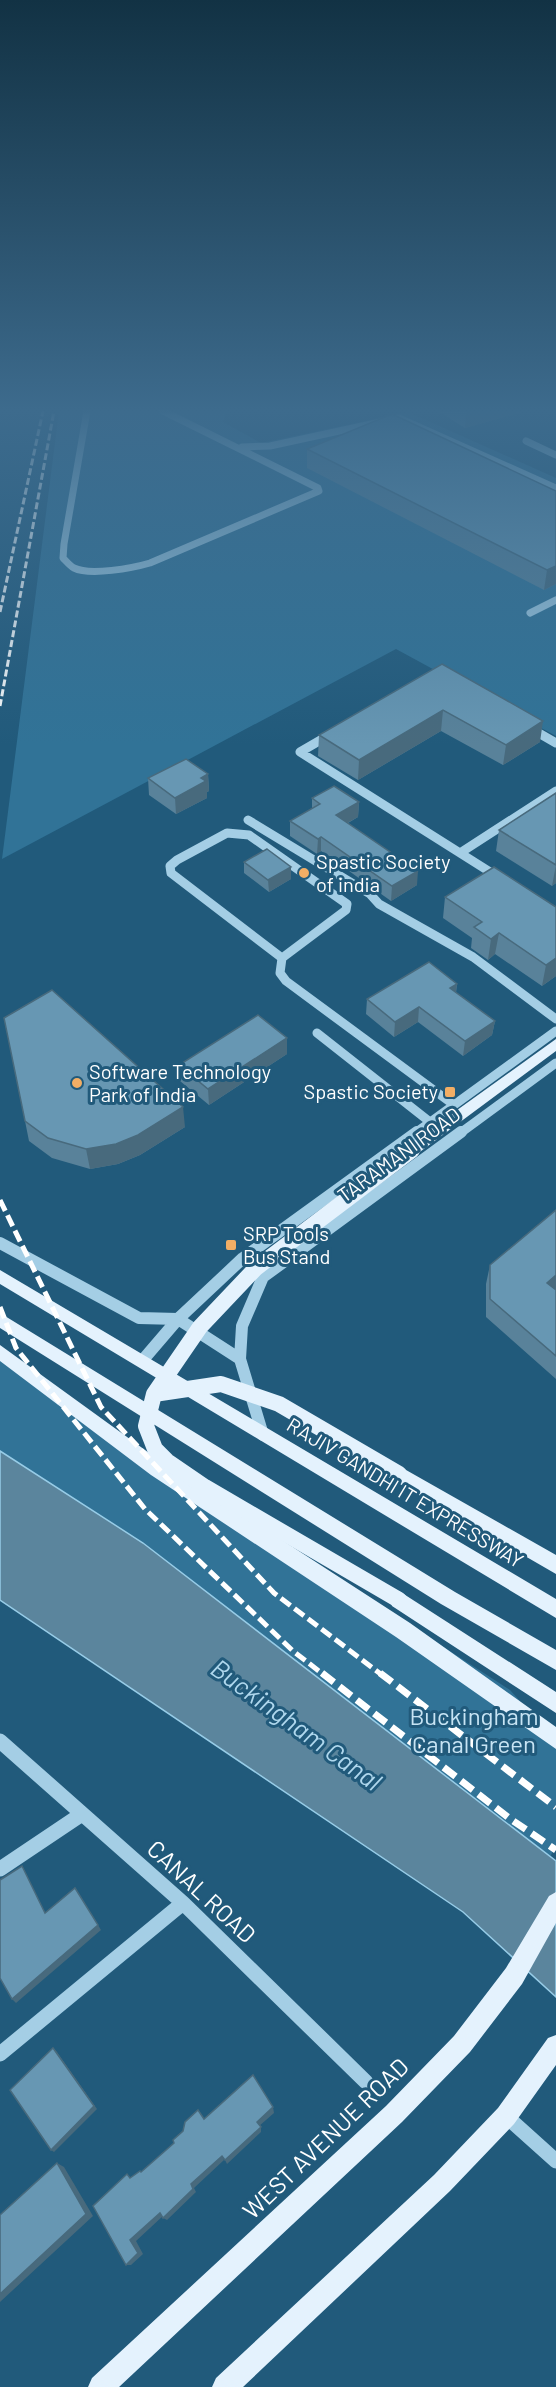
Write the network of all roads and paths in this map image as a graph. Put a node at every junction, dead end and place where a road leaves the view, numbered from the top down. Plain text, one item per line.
1 (68, 522) edge
2 (245, 522) edge
3 (556, 600) edge
4 (530, 613) dead end
5 (526, 726) edge
6 (342, 728) edge
7 (556, 743) edge
8 (556, 791) edge
9 (248, 820) dead end
10 (460, 853) junction
11 (508, 884) edge
12 (282, 958) junction
13 (556, 1019) edge
14 (556, 1031) edge
15 (317, 1034) dead end
16 (556, 1044) edge
17 (556, 1064) edge
18 (454, 1105) junction
19 (430, 1122) junction
20 (0, 1243) edge
21 (0, 1276) edge
22 (178, 1319) junction
23 (0, 1320) edge
24 (0, 1352) edge
25 (240, 1359) junction
26 (142, 1361) junction
27 (154, 1394) junction
28 (263, 1435) junction
29 (556, 1565) edge
30 (556, 1609) edge
31 (556, 1661) edge
32 (556, 1703) edge
33 (556, 1739) edge
34 (0, 1741) edge
35 (82, 1814) junction
36 (0, 1869) edge
37 (183, 1903) junction
38 (556, 1904) edge
39 (556, 2046) edge
40 (0, 2054) edge
41 (366, 2082) dead end
42 (506, 2116) junction
43 (556, 2162) edge
44 (101, 2387) edge
45 (225, 2387) edge

1 - 2 street
3 - 4 street
5 - 7 street
6 - 10 street
8 - 10 street
9 - 13 street
10 - 11 street
12 - 12 street
12 - 18 street
14 - 18 street, TARAMANI ROAD
15 - 19 street
16 - 27 main road, bridge
17 - 25 street, TARAMANI ROAD
18 - 19 street, TARAMANI ROAD
19 - 22 street, TARAMANI ROAD
20 - 22 street
21 - 26 main road
22 - 25 street
22 - 26 street, TARAMANI ROAD
23 - 31 main road
24 - 33 main road
25 - 28 street
26 - 28 main road, RAJIV GANDHI IT EXPRESSWAY
27 - 29 main road, bridge
27 - 32 main road, bridge
28 - 30 main road, RAJIV GANDHI IT EXPRESSWAY
34 - 35 street, CANAL ROAD
35 - 36 street
35 - 37 street, CANAL ROAD
37 - 40 street
37 - 41 street, CANAL ROAD
38 - 44 main road, WEST AVENUE ROAD
39 - 42 main road
42 - 43 street
42 - 45 main road

